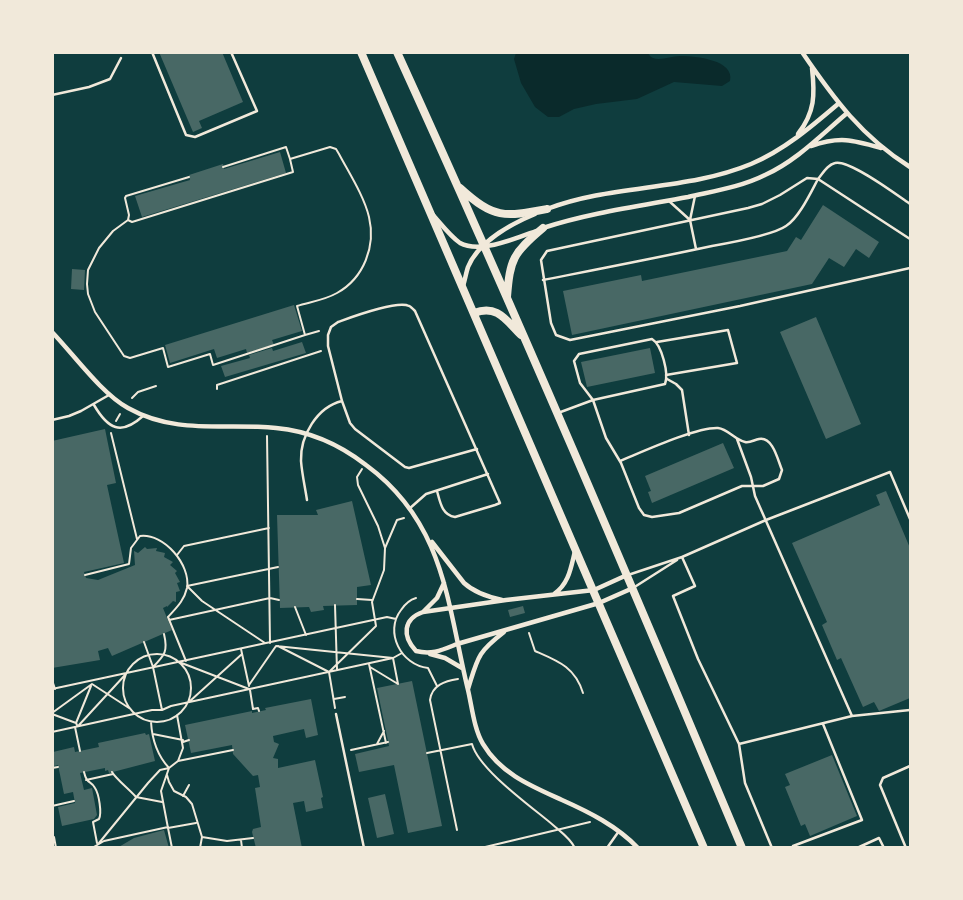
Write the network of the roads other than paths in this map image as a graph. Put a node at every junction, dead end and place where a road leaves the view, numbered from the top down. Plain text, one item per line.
1 (152, 52) edge
2 (232, 52) edge
3 (361, 52) edge
4 (802, 52) edge
5 (400, 55) edge
6 (121, 58) dead end
7 (812, 67) junction
8 (52, 95) edge
9 (838, 104) junction
10 (846, 114) junction
11 (795, 140) junction
12 (808, 148) junction
13 (884, 149) junction
14 (910, 167) edge
15 (818, 179) junction
16 (458, 186) junction
17 (696, 195) junction
18 (668, 200) junction
19 (910, 204) edge
20 (547, 209) junction
21 (429, 210) junction
22 (690, 220) junction
23 (543, 228) junction
24 (910, 239) edge
25 (484, 246) junction
26 (696, 250) junction
27 (910, 268) edge
28 (543, 280) junction
29 (463, 288) junction
30 (507, 299) junction
31 (474, 313) junction
32 (52, 332) edge
33 (524, 338) junction
34 (657, 342) junction
35 (666, 375) junction
36 (667, 379) junction
37 (109, 395) junction
38 (593, 400) junction
39 (342, 401) junction
40 (94, 405) junction
41 (557, 414) junction
42 (143, 416) junction
43 (52, 420) edge
44 (307, 434) junction
45 (689, 434) junction
46 (736, 438) junction
47 (477, 449) junction
48 (620, 461) junction
49 (488, 474) junction
50 (753, 486) junction
51 (437, 491) junction
52 (307, 500) dead end
53 (409, 509) junction
54 (910, 519) edge
55 (766, 520) junction
56 (427, 537) junction
57 (575, 548) junction
58 (682, 557) junction
59 (627, 575) junction
60 (444, 582) junction
61 (633, 588) junction
62 (594, 590) junction
63 (553, 595) junction
64 (506, 600) junction
65 (599, 603) junction
66 (450, 609) junction
67 (423, 612) junction
68 (508, 629) junction
69 (457, 644) junction
70 (429, 653) junction
71 (462, 668) junction
72 (468, 690) junction
73 (910, 710) edge
74 (336, 714) dead end
75 (852, 716) junction
76 (823, 724) junction
77 (739, 744) junction
78 (910, 766) edge
79 (619, 832) junction
80 (792, 847) edge
81 (364, 848) edge
82 (607, 848) edge
83 (638, 848) edge
84 (704, 848) edge
85 (742, 848) edge
86 (772, 848) edge
87 (857, 848) edge
88 (884, 848) edge
89 (906, 848) edge

1 - 2 lane
3 - 21 highway
4 - 7 street
5 - 16 highway
6 - 8 lane
7 - 9 street
7 - 11 street
9 - 10 street
9 - 11 street
10 - 12 street
10 - 13 street
11 - 20 street
12 - 13 street
12 - 17 street
13 - 14 street
15 - 19 lane
15 - 22 lane
15 - 24 lane
15 - 26 lane
16 - 20 highway
16 - 25 highway
17 - 18 street
17 - 22 lane
18 - 22 lane
18 - 23 street
20 - 25 street
21 - 25 street
21 - 29 highway
22 - 26 lane
22 - 28 lane
23 - 25 street
23 - 30 highway
25 - 29 street
25 - 30 highway
26 - 28 lane
27 - 28 lane
29 - 31 highway
30 - 33 highway
31 - 33 highway
31 - 57 highway
32 - 37 street
33 - 41 highway
34 - 35 lane
34 - 35 lane
34 - 38 lane
35 - 36 lane
36 - 38 lane
36 - 45 lane
37 - 40 lane
37 - 42 street
38 - 41 lane
38 - 48 lane
39 - 44 lane
39 - 47 lane
39 - 47 lane
40 - 42 lane
40 - 43 lane
41 - 59 highway
42 - 44 street
44 - 52 lane
44 - 53 street
45 - 46 lane
45 - 48 lane
46 - 50 lane
46 - 50 lane
47 - 49 lane
48 - 50 lane
49 - 51 lane
49 - 51 lane
50 - 55 lane
51 - 53 lane
53 - 56 street
54 - 55 lane
55 - 58 lane
55 - 75 lane
56 - 60 street
56 - 64 street
57 - 62 highway
57 - 63 street
58 - 59 lane
58 - 61 lane
58 - 77 lane
59 - 61 highway
59 - 62 street
60 - 66 street
60 - 67 street
61 - 65 street
61 - 85 highway
62 - 63 street
62 - 65 highway
63 - 64 street
64 - 66 street
65 - 68 street
65 - 84 highway
66 - 67 street
66 - 69 street
67 - 70 street
68 - 69 street
68 - 72 street
69 - 70 street
69 - 71 street
70 - 71 street
71 - 72 street
72 - 79 street
73 - 75 lane
74 - 81 lane
75 - 76 lane
76 - 77 lane
76 - 80 lane
77 - 86 lane
78 - 89 lane
79 - 82 lane
79 - 83 street
87 - 88 lane

